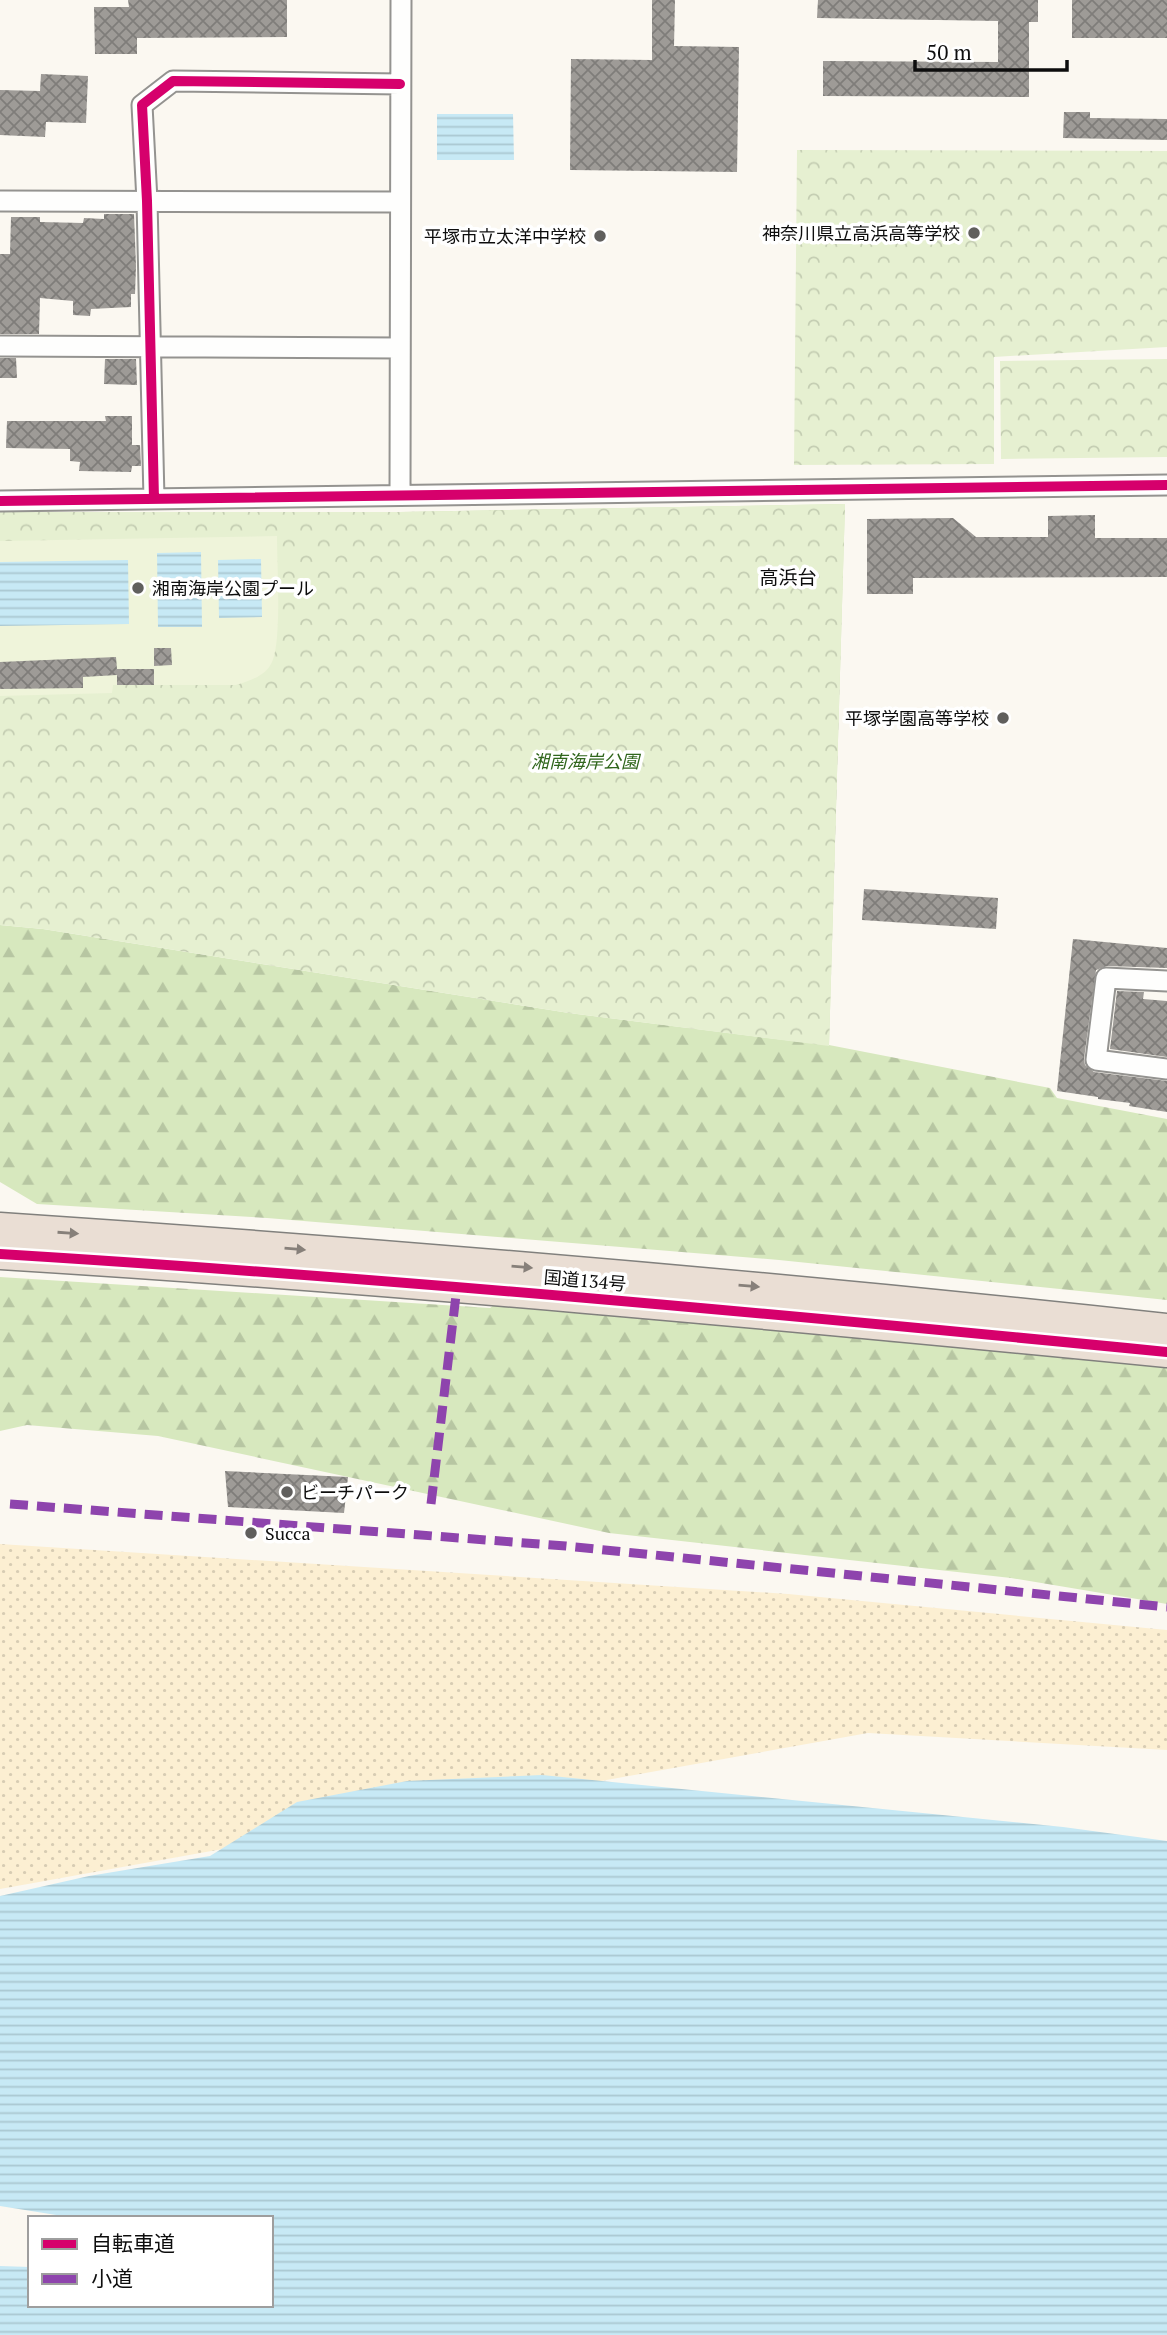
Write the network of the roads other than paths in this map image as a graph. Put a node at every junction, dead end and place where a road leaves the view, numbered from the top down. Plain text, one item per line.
1 (401, 0) edge
2 (401, 84) junction
3 (0, 201) edge
4 (147, 201) junction
5 (400, 202) junction
6 (150, 345) junction
7 (0, 346) edge
8 (400, 348) junction
9 (1167, 485) edge
10 (400, 495) junction
11 (155, 499) junction
12 (0, 500) edge
13 (1167, 981) edge
14 (1167, 1069) edge
15 (0, 1228) edge
16 (0, 1254) edge
17 (1167, 1329) edge
18 (1167, 1352) edge

1 - 2 street
2 - 4 street
2 - 5 street
3 - 4 street
4 - 5 street
4 - 6 street
5 - 8 street
6 - 7 street
6 - 8 street
6 - 11 street
8 - 10 street
9 - 10 street
10 - 11 street
11 - 12 street
13 - 14 street
15 -> 17 highway, 国道134号
16 - 18 highway, 国道134号

